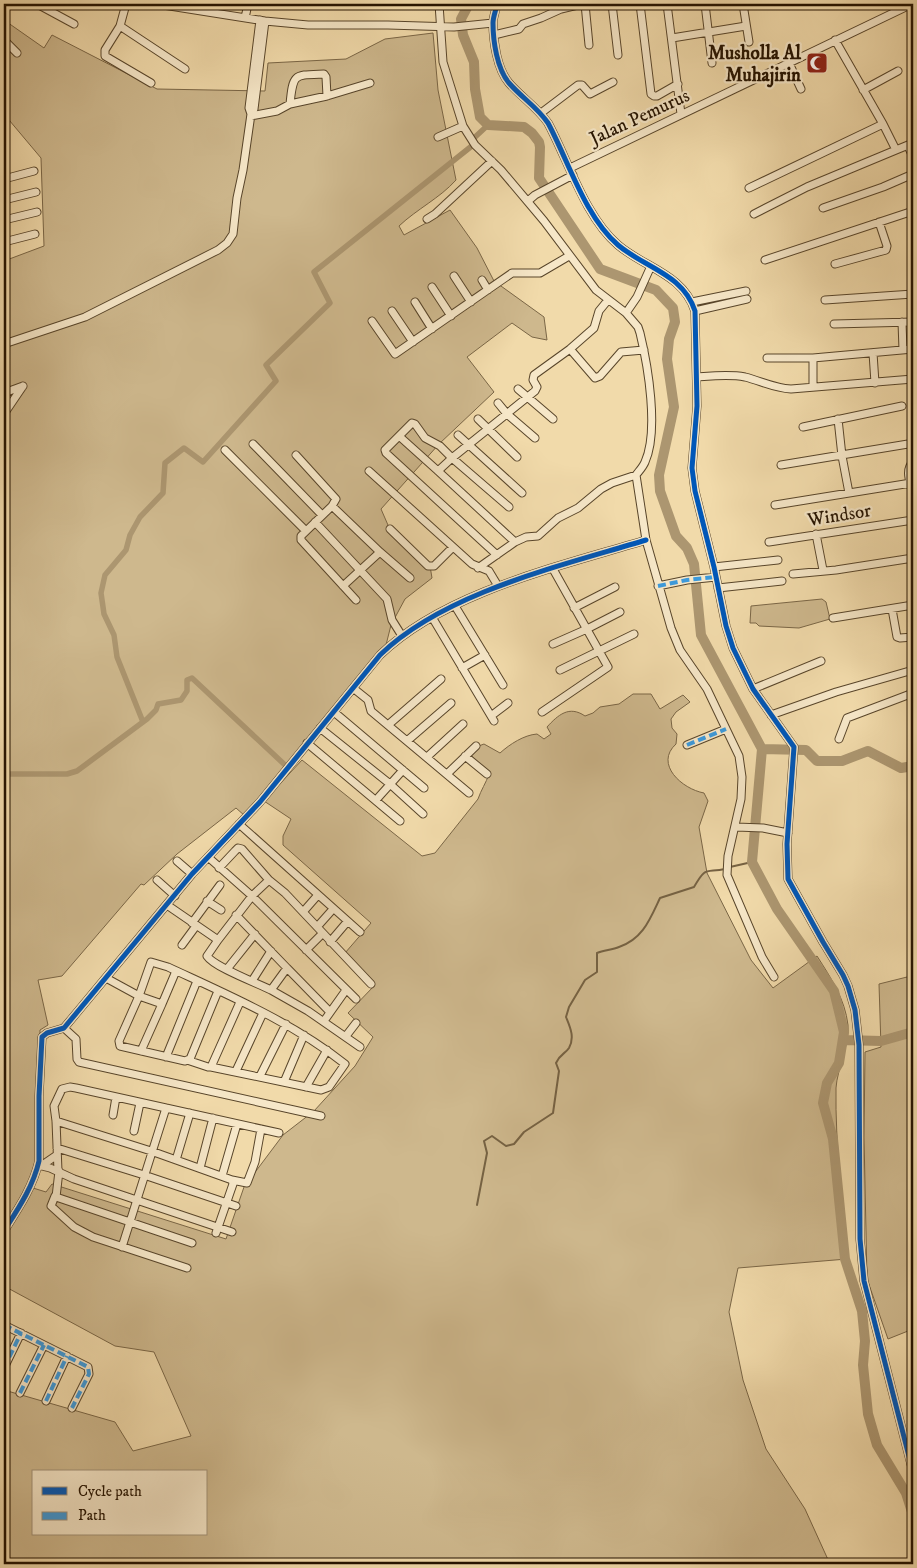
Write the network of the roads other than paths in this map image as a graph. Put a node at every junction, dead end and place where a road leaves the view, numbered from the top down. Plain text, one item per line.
1 (37, 4) edge
2 (126, 4) edge
3 (161, 4) edge
4 (248, 4) edge
5 (439, 4) edge
6 (497, 4) edge
7 (584, 4) edge
8 (612, 4) edge
9 (640, 4) edge
10 (667, 4) edge
11 (705, 4) edge
12 (743, 4) edge
13 (912, 4) edge
14 (245, 18) junction
15 (262, 21) junction
16 (493, 23) junction
17 (74, 24) dead end
18 (120, 26) junction
19 (746, 26) junction
20 (440, 27) junction
21 (709, 32) junction
22 (494, 35) junction
23 (672, 38) junction
24 (4, 40) edge
25 (835, 40) junction
26 (749, 42) dead end
27 (589, 45) dead end
28 (17, 52) dead end
29 (618, 55) dead end
30 (712, 63) dead end
31 (789, 63) junction
32 (185, 69) dead end
33 (898, 71) dead end
34 (613, 82) dead end
35 (151, 83) dead end
36 (370, 83) dead end
37 (678, 84) junction
38 (800, 89) dead end
39 (863, 90) junction
40 (327, 96) junction
41 (290, 104) junction
42 (541, 113) junction
43 (681, 114) junction
44 (251, 115) junction
45 (883, 124) junction
46 (463, 126) junction
47 (438, 137) dead end
48 (911, 144) edge
49 (896, 150) junction
50 (913, 157) edge
51 (492, 161) junction
52 (34, 171) dead end
53 (572, 171) junction
54 (913, 174) edge
55 (4, 179) edge
56 (749, 188) dead end
57 (36, 192) dead end
58 (4, 200) edge
59 (528, 201) junction
60 (822, 208) dead end
61 (913, 211) edge
62 (37, 212) dead end
63 (754, 214) dead end
64 (427, 219) dead end
65 (4, 220) edge
66 (879, 222) junction
67 (34, 234) dead end
68 (4, 242) edge
69 (569, 256) junction
70 (765, 260) dead end
71 (835, 264) dead end
72 (651, 266) junction
73 (454, 276) dead end
74 (482, 280) dead end
75 (432, 287) dead end
76 (488, 290) junction
77 (746, 291) dead end
78 (913, 294) edge
79 (747, 299) dead end
80 (608, 300) junction
81 (825, 300) dead end
82 (415, 302) dead end
83 (470, 302) junction
84 (692, 302) junction
85 (695, 311) junction
86 (392, 312) dead end
87 (626, 314) junction
88 (451, 316) junction
89 (372, 321) dead end
90 (902, 322) junction
91 (913, 322) edge
92 (834, 324) dead end
93 (432, 329) junction
94 (413, 342) junction
95 (4, 344) edge
96 (570, 349) junction
97 (913, 349) edge
98 (644, 350) junction
99 (903, 350) junction
100 (873, 353) junction
101 (767, 358) dead end
102 (813, 358) junction
103 (697, 377) junction
104 (913, 379) edge
105 (875, 383) junction
106 (813, 387) junction
107 (518, 389) dead end
108 (4, 393) edge
109 (527, 398) junction
110 (498, 403) dead end
111 (902, 406) dead end
112 (4, 414) edge
113 (507, 414) junction
114 (478, 419) dead end
115 (553, 419) dead end
116 (838, 419) junction
117 (803, 427) dead end
118 (488, 430) junction
119 (458, 435) dead end
120 (399, 436) junction
121 (535, 438) dead end
122 (253, 444) dead end
123 (908, 444) dead end
124 (469, 445) junction
125 (225, 450) dead end
126 (296, 455) dead end
127 (517, 456) dead end
128 (842, 456) junction
129 (452, 458) junction
130 (913, 462) edge
131 (780, 466) dead end
132 (369, 471) dead end
133 (438, 471) junction
134 (636, 475) junction
135 (910, 483) junction
136 (522, 492) dead end
137 (849, 493) junction
138 (913, 495) edge
139 (775, 505) dead end
140 (332, 506) junction
141 (509, 507) dead end
142 (322, 515) junction
143 (913, 520) edge
144 (315, 522) junction
145 (390, 530) dead end
146 (306, 531) junction
147 (816, 534) junction
148 (646, 540) junction
149 (515, 542) junction
150 (770, 542) dead end
151 (452, 547) junction
152 (380, 552) junction
153 (497, 554) junction
154 (913, 558) edge
155 (778, 560) dead end
156 (714, 567) junction
157 (482, 568) junction
158 (552, 569) junction
159 (823, 570) junction
160 (361, 571) junction
161 (792, 574) dead end
162 (716, 577) junction
163 (410, 578) dead end
164 (782, 580) dead end
165 (343, 586) junction
166 (498, 586) junction
167 (658, 586) junction
168 (615, 587) dead end
169 (718, 588) junction
170 (356, 600) dead end
171 (913, 605) edge
172 (455, 606) junction
173 (574, 608) junction
174 (892, 609) junction
175 (620, 612) dead end
176 (432, 618) junction
177 (833, 618) dead end
178 (587, 629) junction
179 (634, 634) dead end
180 (402, 636) junction
181 (913, 637) edge
182 (553, 644) dead end
183 (599, 652) junction
184 (485, 655) junction
185 (822, 660) dead end
186 (462, 668) junction
187 (560, 670) dead end
188 (913, 670) edge
189 (441, 679) dead end
190 (503, 685) dead end
191 (353, 688) junction
192 (753, 689) junction
193 (913, 693) edge
194 (508, 703) dead end
195 (451, 704) dead end
196 (334, 712) junction
197 (542, 712) dead end
198 (772, 716) junction
199 (463, 724) dead end
200 (388, 726) junction
201 (320, 728) junction
202 (726, 729) junction
203 (840, 739) dead end
204 (407, 741) junction
205 (307, 743) junction
206 (688, 745) dead end
207 (476, 746) dead end
208 (465, 756) junction
209 (427, 757) junction
210 (403, 770) junction
211 (447, 774) junction
212 (487, 774) dead end
213 (390, 784) junction
214 (424, 788) dead end
215 (469, 793) dead end
216 (376, 800) junction
217 (423, 814) dead end
218 (400, 821) dead end
219 (239, 824) junction
220 (736, 826) junction
221 (788, 833) junction
222 (208, 857) junction
223 (177, 861) dead end
224 (219, 868) junction
225 (192, 874) junction
226 (157, 880) dead end
227 (269, 880) junction
228 (220, 885) dead end
229 (175, 896) junction
230 (252, 896) junction
231 (317, 896) junction
232 (207, 901) junction
233 (167, 905) junction
234 (332, 909) junction
235 (221, 910) dead end
236 (303, 912) junction
237 (236, 915) junction
238 (347, 922) junction
239 (194, 924) junction
240 (317, 927) junction
241 (360, 932) dead end
242 (254, 934) junction
243 (322, 934) junction
244 (218, 940) junction
245 (330, 942) junction
246 (182, 945) dead end
247 (306, 950) junction
248 (272, 951) junction
249 (287, 968) junction
250 (227, 969) junction
251 (176, 970) junction
252 (774, 977) dead end
253 (106, 978) junction
254 (252, 980) junction
255 (197, 981) junction
256 (371, 984) dead end
257 (271, 990) junction
258 (346, 990) junction
259 (218, 991) junction
260 (139, 996) junction
261 (356, 1000) dead end
262 (240, 1002) junction
263 (162, 1004) junction
264 (330, 1012) junction
265 (262, 1013) junction
266 (324, 1021) junction
267 (356, 1023) dead end
268 (286, 1024) junction
269 (64, 1028) junction
270 (304, 1035) junction
271 (346, 1036) junction
272 (360, 1046) dead end
273 (327, 1050) junction
274 (141, 1051) junction
275 (166, 1057) junction
276 (187, 1060) junction
277 (211, 1066) junction
278 (236, 1071) junction
279 (260, 1076) junction
280 (284, 1082) junction
281 (306, 1087) junction
282 (116, 1097) junction
283 (140, 1103) junction
284 (166, 1108) junction
285 (190, 1113) junction
286 (113, 1116) dead end
287 (321, 1116) dead end
288 (214, 1118) junction
289 (56, 1121) junction
290 (237, 1124) junction
291 (261, 1129) junction
292 (134, 1131) dead end
293 (280, 1133) dead end
294 (57, 1151) junction
295 (151, 1152) junction
296 (176, 1160) junction
297 (40, 1165) junction
298 (200, 1168) junction
299 (58, 1171) junction
300 (144, 1175) junction
301 (222, 1176) junction
302 (232, 1180) junction
303 (56, 1196) junction
304 (137, 1200) junction
305 (226, 1203) junction
306 (236, 1206) dead end
307 (130, 1222) junction
308 (217, 1230) junction
309 (4, 1231) edge
310 (232, 1232) dead end
311 (192, 1243) dead end
312 (122, 1247) junction
313 (187, 1268) dead end
314 (4, 1325) edge
315 (21, 1334) junction
316 (44, 1345) junction
317 (67, 1356) junction
318 (4, 1368) edge
319 (20, 1393) dead end
320 (46, 1401) dead end
321 (72, 1408) dead end
322 (913, 1472) edge

1 - 17 street
2 - 18 street
3 - 14 street
4 - 14 street
5 - 20 street
6 - 16 street
7 - 22 street
7 - 27 street
8 - 29 street
9 - 37 street
10 - 23 street
11 - 21 street
12 - 19 street
13 - 25 street, Jalan Pemurus
14 - 15 street
15 - 20 street
15 - 44 street
16 - 20 street
16 - 22 street
18 - 32 street
18 - 35 street
19 - 21 street
19 - 26 street
20 - 46 street
21 - 23 street
21 - 30 street
22 - 42 street
23 - 37 street
24 - 28 street
25 - 31 street, Jalan Pemurus
25 - 39 street
31 - 38 street
31 - 43 street, Jalan Pemurus
33 - 39 street
34 - 42 street
36 - 40 street
37 - 43 street
39 - 45 street
40 - 41 street
40 - 41 street
41 - 44 street
42 - 53 street
43 - 53 street, Jalan Pemurus
44 - 95 street
45 - 49 street
45 - 56 street
46 - 47 street
46 - 51 street
48 - 49 street
48 - 50 street
49 - 63 street
51 - 59 street
51 - 64 street
52 - 55 street
53 - 59 street, Jalan Pemurus
53 - 72 street
54 - 60 street
57 - 58 street
59 - 69 street
61 - 66 street
62 - 65 street
66 - 70 street
66 - 71 street
67 - 68 street
69 - 76 street
69 - 80 street
72 - 84 street
72 - 87 street
73 - 83 street
74 - 76 street
75 - 88 street
76 - 83 street
77 - 84 street
78 - 81 street
79 - 85 street
80 - 87 street
80 - 96 street
82 - 93 street
83 - 88 street
84 - 85 street
85 - 103 street
86 - 94 street
87 - 98 street
88 - 93 street
89 - 94 street
90 - 91 street
90 - 92 street
90 - 99 street
93 - 94 street
96 - 98 street
96 - 109 street
97 - 99 street
98 - 134 street
99 - 100 street
100 - 102 street
100 - 105 street
101 - 102 street
102 - 106 street
103 - 106 street
103 - 156 street
104 - 105 street
105 - 106 street
107 - 109 street
108 - 112 street
109 - 113 street
109 - 115 street
110 - 113 street
111 - 116 street
113 - 118 street
113 - 121 street
114 - 118 street
116 - 117 street
116 - 128 street
118 - 124 street
118 - 127 street
119 - 124 street
120 - 129 street
120 - 133 street
120 - 153 street
122 - 142 street
123 - 128 street
124 - 129 street
124 - 136 street
125 - 146 street
126 - 140 street
128 - 131 street
128 - 137 street
129 - 133 street
129 - 141 street
130 - 135 street
132 - 151 street
133 - 149 street
134 - 148 street
134 - 149 street
135 - 137 street
135 - 138 street
137 - 139 street
140 - 142 street
140 - 152 street
142 - 144 street
143 - 147 street, Windsor
144 - 146 street
144 - 160 street
145 - 151 street
146 - 165 street
147 - 150 street, Windsor
147 - 159 street
148 - 158 street
148 - 167 street
149 - 153 street
151 - 157 street
152 - 160 street
152 - 163 street
153 - 157 street
154 - 159 street
155 - 156 street
156 - 162 street
157 - 166 street
158 - 166 street
158 - 173 street
159 - 161 street
160 - 165 street
160 - 180 street
162 - 167 street
162 - 169 street
164 - 169 street
165 - 170 street
166 - 172 street
167 - 202 street
168 - 173 street
169 - 192 street
171 - 174 street
172 - 176 street
172 - 184 street
173 - 178 street
174 - 177 street
174 - 181 street
175 - 178 street
176 - 180 street
176 - 186 street
178 - 182 street
178 - 183 street
179 - 183 street
180 - 191 street
183 - 187 street
183 - 197 street
184 - 186 street
184 - 190 street
185 - 192 street
186 - 194 street
188 - 198 street
189 - 200 street
191 - 196 street
191 - 200 street
192 - 198 street
193 - 203 street
195 - 204 street
196 - 201 street
196 - 210 street
198 - 221 street
199 - 209 street
200 - 204 street
201 - 205 street
201 - 213 street
202 - 206 street
202 - 220 street
204 - 209 street
205 - 216 street
205 - 219 street
207 - 208 street
208 - 211 street
208 - 212 street
209 - 211 street
210 - 213 street
210 - 214 street
211 - 215 street
213 - 216 street
213 - 217 street
216 - 218 street
219 - 222 street
219 - 231 street
220 - 221 street
220 - 252 street
221 - 322 street
222 - 224 street
222 - 225 street
223 - 225 street
224 - 227 street
224 - 230 street
225 - 229 street
226 - 229 street
227 - 230 street
227 - 236 street
228 - 232 street
229 - 233 street
230 - 237 street
230 - 247 street
231 - 234 street
231 - 236 street
232 - 235 street
232 - 239 street
233 - 239 street
233 - 253 street
234 - 238 street
234 - 240 street
236 - 240 street
237 - 242 street
237 - 244 street
238 - 241 street
238 - 245 street
239 - 244 street
239 - 246 street
240 - 243 street
242 - 248 street
242 - 250 street
243 - 245 street
243 - 247 street
244 - 250 street
245 - 256 street
247 - 258 street
248 - 249 street
248 - 254 street
249 - 257 street
249 - 264 street
250 - 254 street
251 - 255 street
251 - 260 street
251 - 263 street
253 - 260 street
253 - 269 street
254 - 257 street
255 - 259 street
255 - 275 street
257 - 266 street
258 - 261 street
258 - 264 street
259 - 262 street
259 - 276 street
260 - 263 street
260 - 274 street
262 - 265 street
262 - 277 street
263 - 274 street
264 - 266 street
265 - 268 street
265 - 278 street
266 - 271 street
267 - 271 street
268 - 270 street
268 - 279 street
269 - 287 street
269 - 297 street
270 - 273 street
270 - 280 street
271 - 272 street
273 - 281 street
273 - 281 street
274 - 275 street
275 - 276 street
276 - 277 street
277 - 278 street
278 - 279 street
279 - 280 street
280 - 281 street
282 - 283 street
282 - 286 street
282 - 289 street
283 - 284 street
283 - 292 street
284 - 285 street
284 - 295 street
285 - 288 street
285 - 296 street
288 - 290 street
288 - 298 street
289 - 294 street
289 - 295 street
290 - 291 street
290 - 301 street
291 - 293 street
291 - 302 street
294 - 297 street
294 - 299 street
294 - 300 street
295 - 296 street
295 - 300 street
296 - 298 street
297 - 299 street
297 - 309 street
298 - 301 street
299 - 303 street
299 - 304 street
300 - 304 street
300 - 305 street
301 - 302 street
302 - 305 street
303 - 307 street
303 - 312 street
304 - 307 street
304 - 308 street
305 - 306 street
305 - 308 street
307 - 311 street
307 - 312 street
308 - 310 street
312 - 313 street
314 - 315 street
315 - 316 street
315 - 318 street
316 - 317 street
316 - 319 street
317 - 320 street
317 - 321 street

